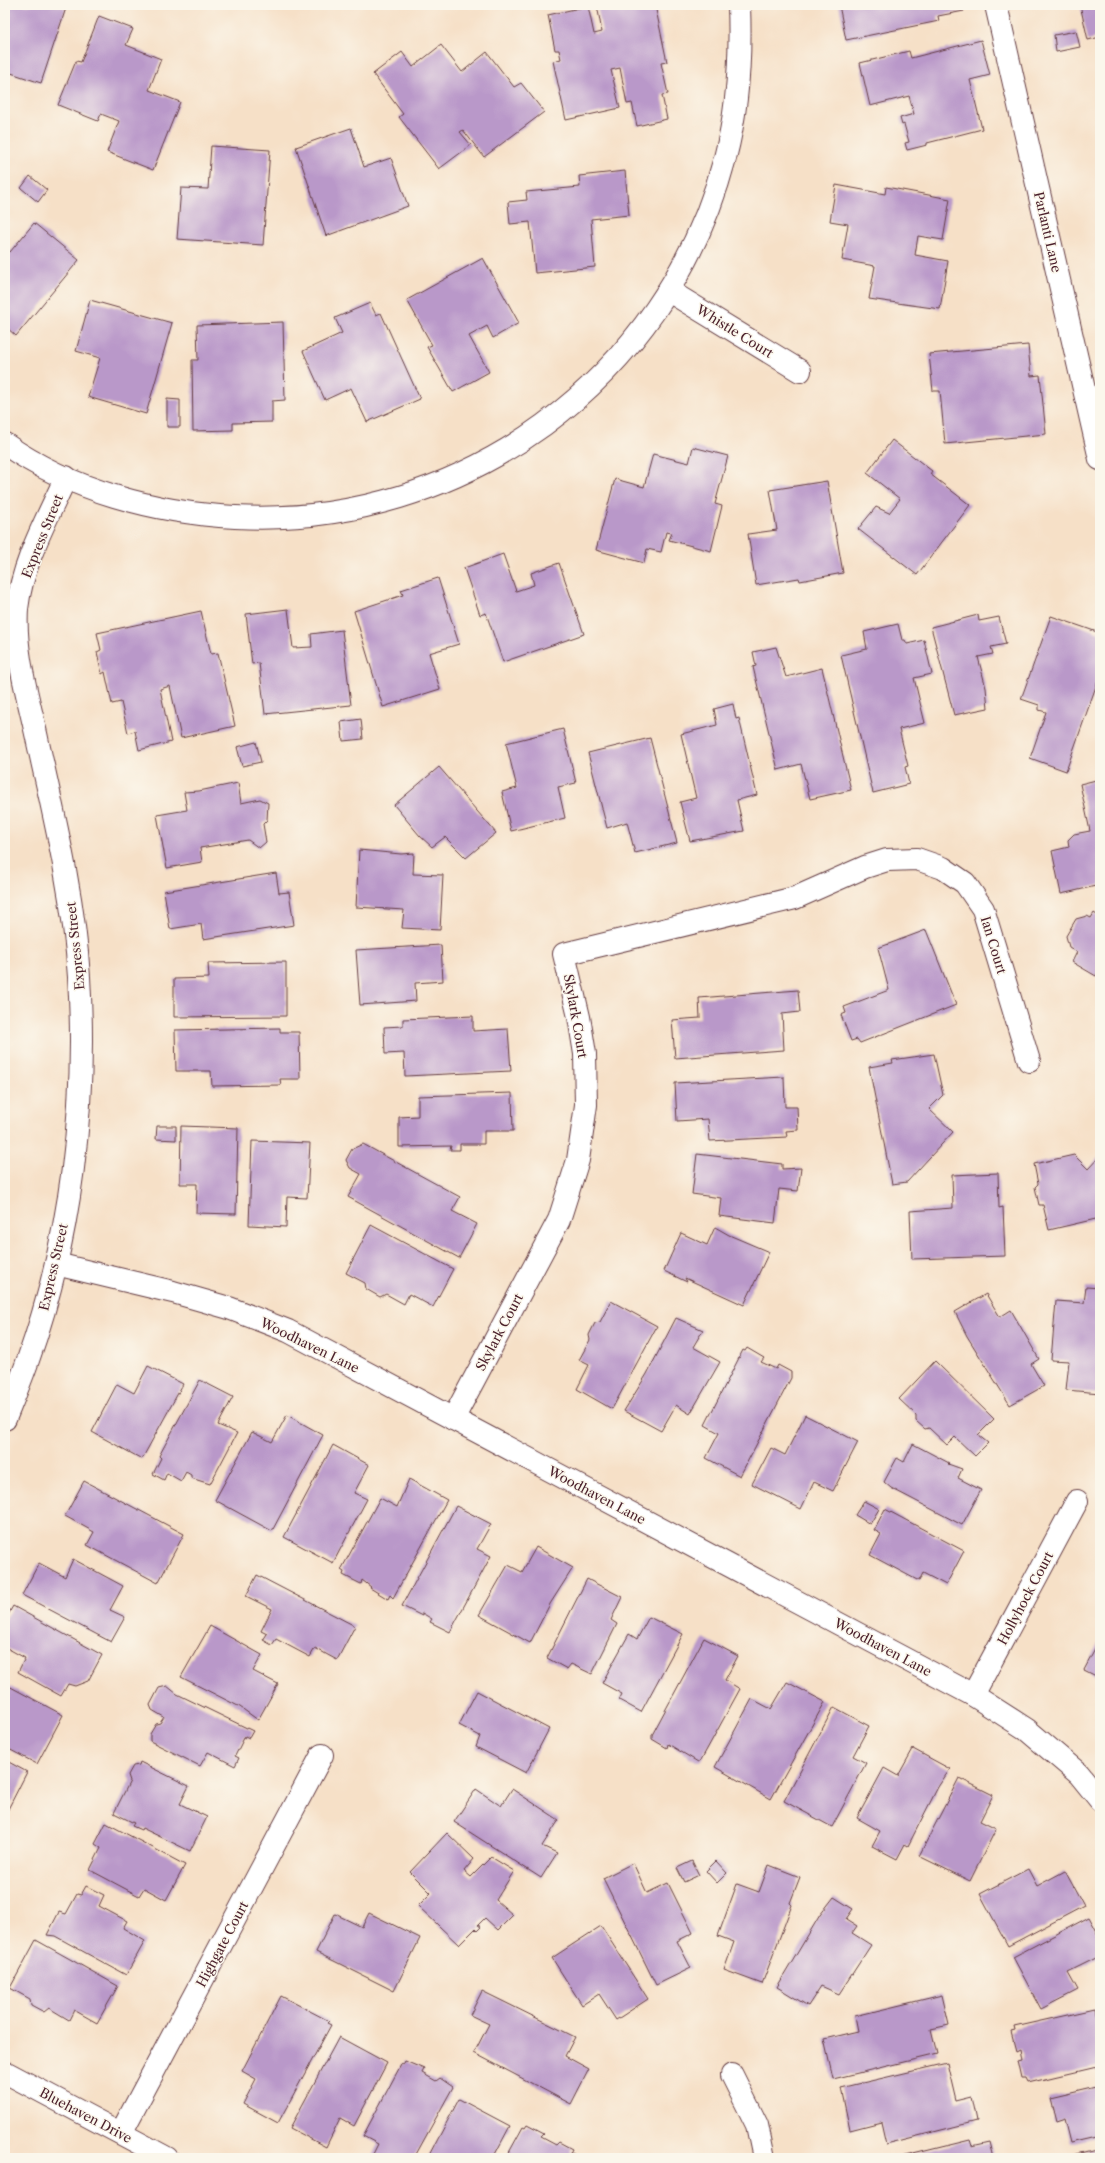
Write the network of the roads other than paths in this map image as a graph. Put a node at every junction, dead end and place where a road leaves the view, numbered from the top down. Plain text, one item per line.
1 (739, 5) edge
2 (996, 5) edge
3 (669, 291) junction
4 (800, 371) dead end
5 (5, 444) edge
6 (1100, 460) edge
7 (66, 477) junction
8 (784, 900) joint
9 (1029, 1061) dead end
10 (56, 1264) junction
11 (5, 1418) edge
12 (453, 1418) junction
13 (1077, 1501) dead end
14 (973, 1695) junction
15 (322, 1755) dead end
16 (1100, 1800) edge
17 (5, 2072) edge
18 (732, 2075) dead end
19 (121, 2133) junction
20 (167, 2158) edge
21 (764, 2158) edge

1 - 3 street
2 - 6 street, Parlanti Lane
3 - 4 street, Whistle Court
3 - 7 street
5 - 7 street
7 - 10 street, Express Street
8 - 9 street, Ian Court
8 - 12 street, Skylark Court
10 - 11 street, Express Street
10 - 12 street, Woodhaven Lane
12 - 14 street, Woodhaven Lane
13 - 14 street, Hollyhock Court
14 - 16 street, Woodhaven Lane
15 - 19 street, Highgate Court
17 - 19 street, Bluehaven Drive
18 - 21 street
19 - 20 street, Bluehaven Drive

